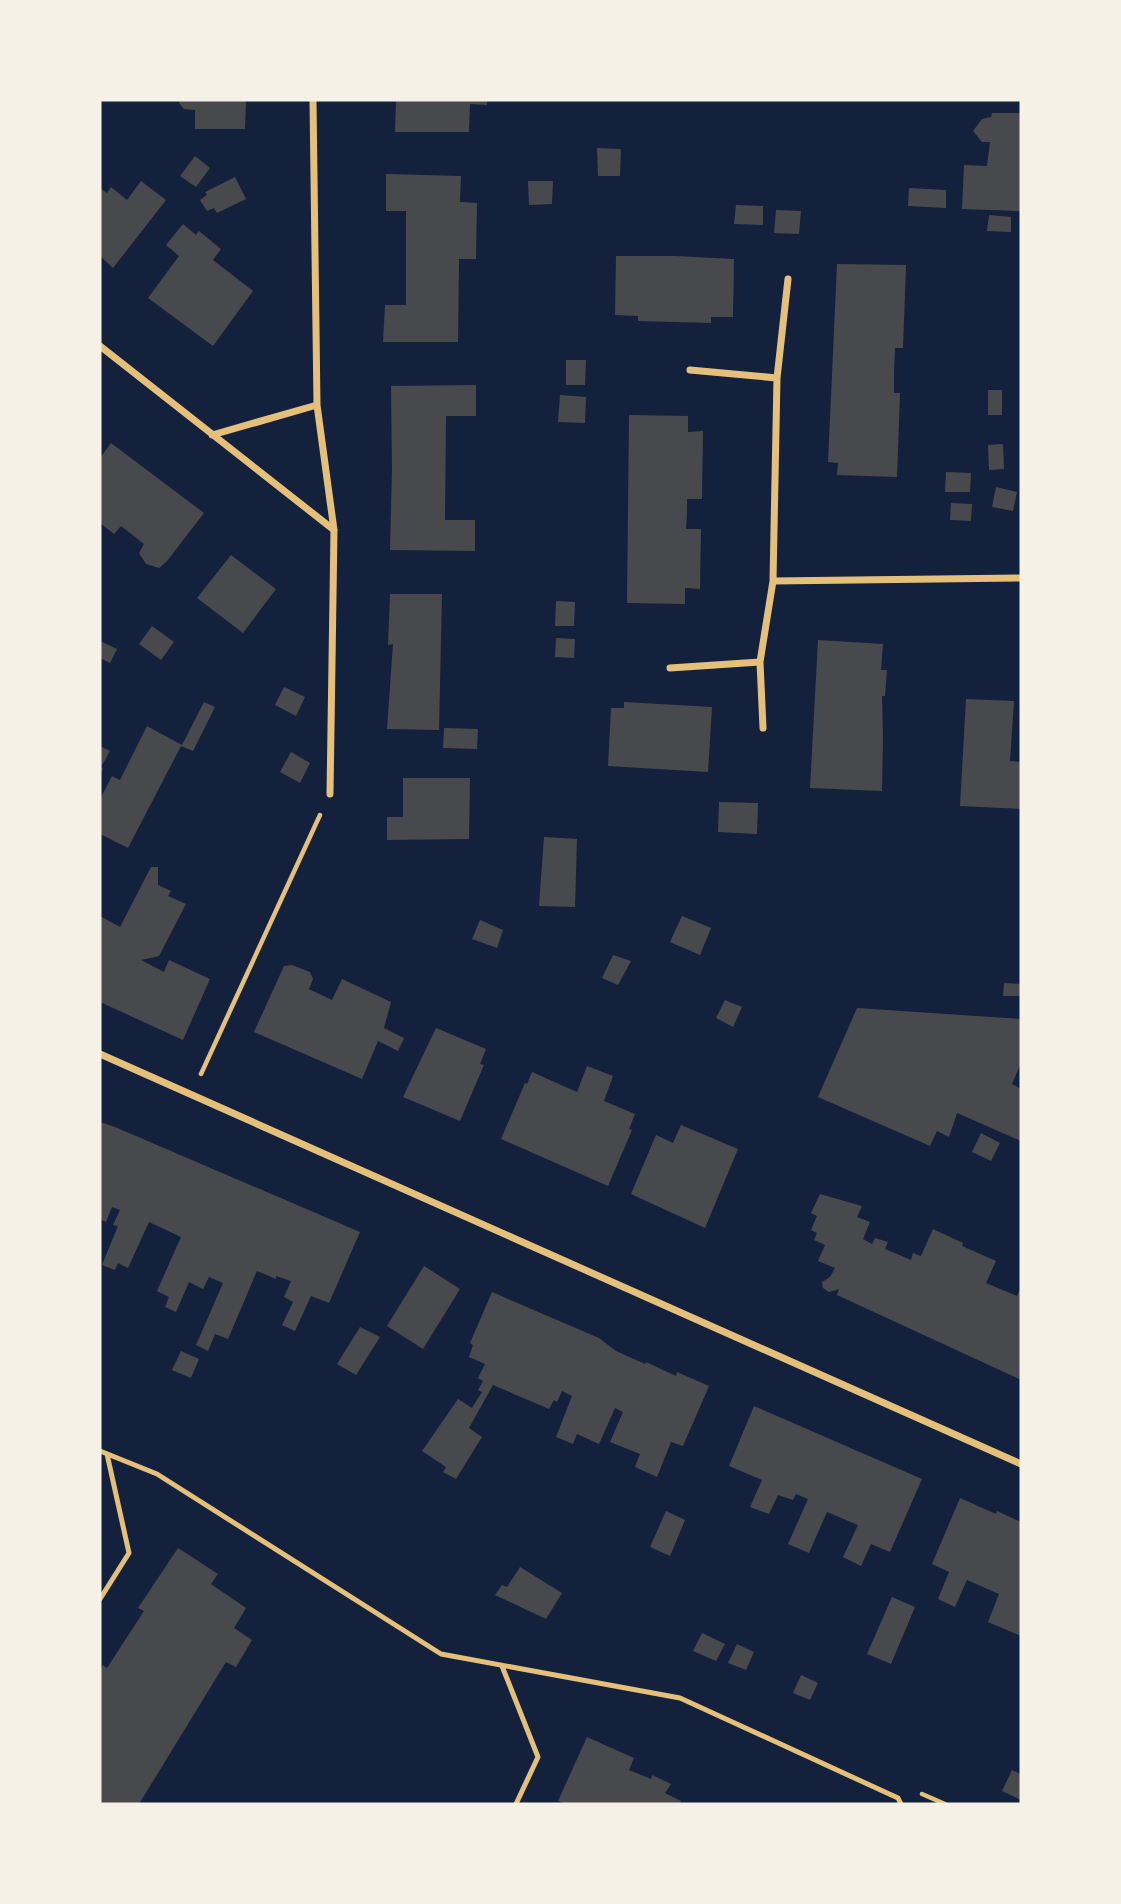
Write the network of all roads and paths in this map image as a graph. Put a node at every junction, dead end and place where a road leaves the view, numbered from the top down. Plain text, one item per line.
1 (313, 100) edge
2 (788, 279) dead end
3 (100, 346) edge
4 (690, 370) dead end
5 (777, 378) junction
6 (317, 405) junction
7 (212, 435) junction
8 (334, 530) junction
9 (1021, 578) edge
10 (773, 581) junction
11 (760, 662) junction
12 (670, 668) dead end
13 (763, 727) dead end
14 (330, 794) joint
15 (100, 1054) edge
16 (191, 1094) junction
17 (100, 1451) edge
18 (107, 1454) junction
19 (1021, 1464) edge
20 (100, 1599) edge
21 (502, 1666) junction
22 (516, 1804) edge
23 (901, 1804) edge

1 - 6 street
2 - 5 street
3 - 7 street
4 - 5 street
5 - 10 street
6 - 7 street
6 - 8 street
7 - 8 street
8 - 14 street
9 - 10 street
10 - 11 street
11 - 12 street
11 - 13 street
14 - 16 path
15 - 16 street
16 - 19 street
17 - 18 lane
18 - 20 lane
18 - 21 lane
21 - 22 lane
21 - 23 lane

